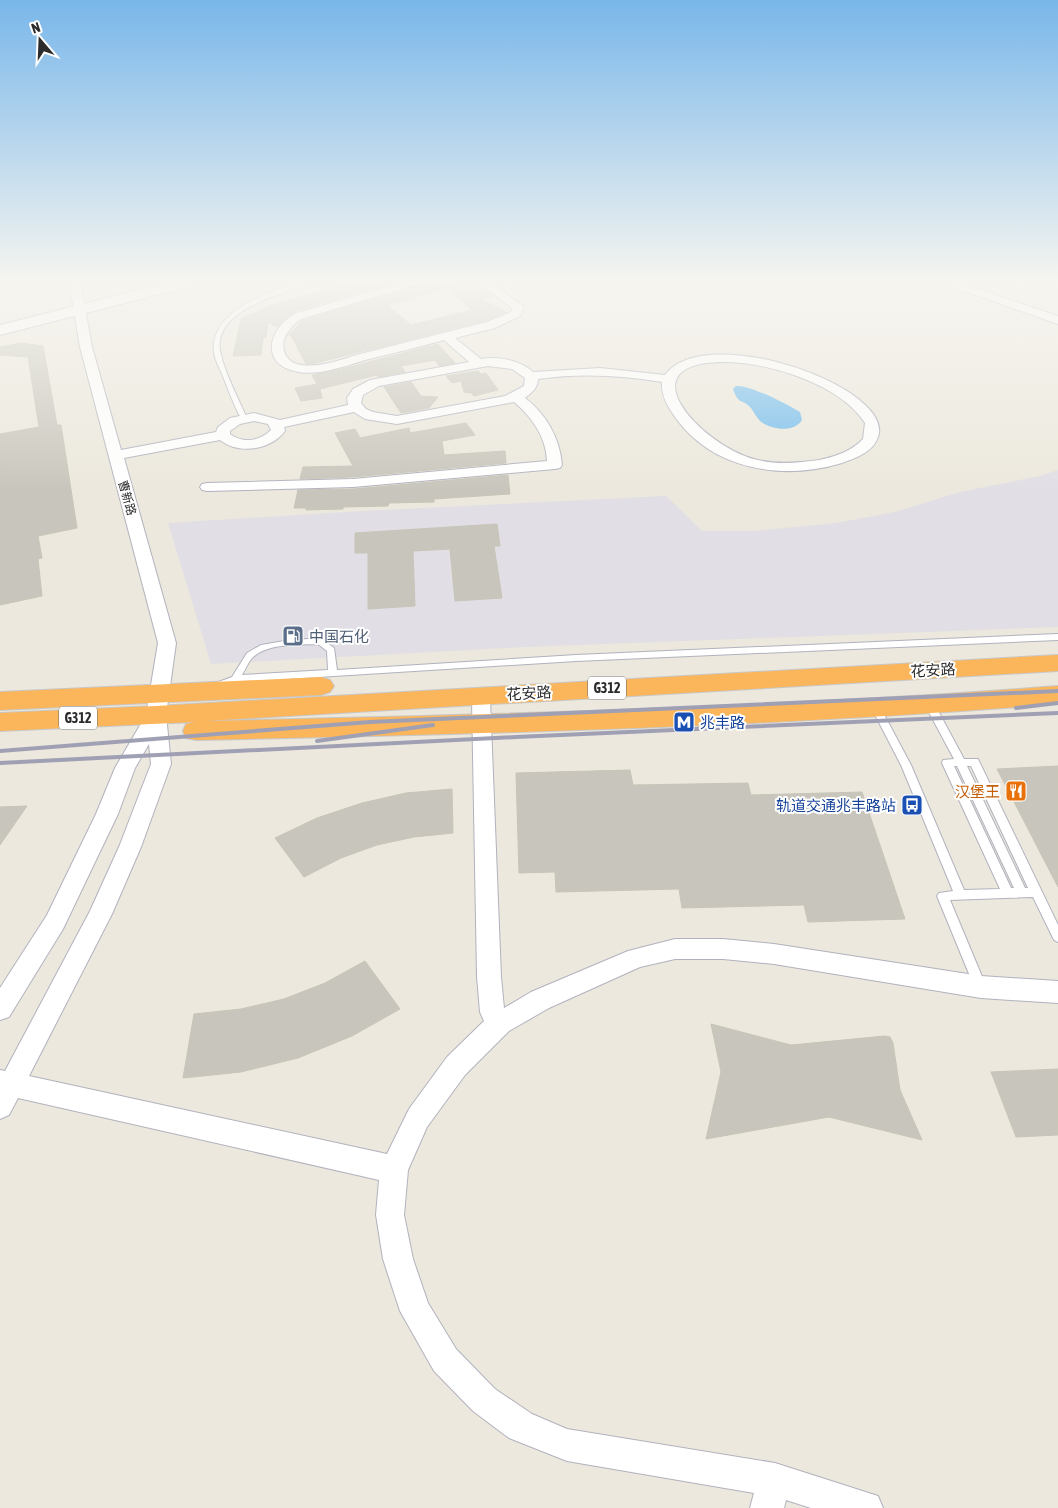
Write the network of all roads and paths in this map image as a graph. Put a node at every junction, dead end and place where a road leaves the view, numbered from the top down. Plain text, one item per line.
1 (87, 350) edge
2 (216, 350) edge
3 (278, 350) edge
4 (387, 350) edge
5 (463, 350) edge
6 (478, 363) junction
7 (530, 376) junction
8 (669, 379) junction
9 (517, 398) junction
10 (356, 407) junction
11 (244, 418) junction
12 (277, 425) junction
13 (223, 436) junction
14 (115, 455) junction
15 (206, 487) dead end
16 (1058, 637) edge
17 (1058, 647) edge
18 (1058, 663) edge
19 (333, 673) junction
20 (235, 679) junction
21 (200, 692) junction
22 (1058, 695) edge
23 (481, 699) dead end
24 (0, 701) edge
25 (930, 705) junction
26 (876, 708) junction
27 (154, 719) junction
28 (0, 722) edge
29 (481, 725) junction
30 (0, 739) edge
31 (961, 763) junction
32 (1036, 892) junction
33 (1022, 893) junction
34 (1007, 894) junction
35 (960, 895) junction
36 (1058, 937) edge
37 (980, 987) junction
38 (1058, 992) edge
39 (0, 1009) edge
40 (500, 1023) junction
41 (4, 1091) edge
42 (394, 1170) junction
43 (771, 1494) edge
44 (866, 1508) edge

1 - 14 street, 曹新路
2 - 11 lane
3 - 4 street
5 - 6 street
6 - 7 street
6 - 10 street
7 - 8 street
7 - 9 street
8 - 8 street
9 - 10 street
9 - 15 street
10 - 12 street
11 - 12 street
11 - 13 street
12 - 13 street
13 - 14 street
14 - 27 street, 曹新路
16 - 19 lane
17 - 21 highway, 花安路 / G312
18 - 27 highway, 花安路 / G312
19 - 20 lane
19 - 20 lane
20 - 21 lane
21 - 27 highway, 花安路 / G312
22 - 25 highway
23 - 29 street
24 - 27 highway, 花安路 / G312
25 - 26 highway
25 - 31 lane
26 - 29 highway
26 - 35 lane
27 - 28 highway, 花安路 / G312
27 - 29 highway
27 - 30 highway
27 - 39 street
27 - 41 street
29 - 40 street
31 - 32 lane
31 - 33 lane
31 - 34 lane
32 - 33 lane
32 - 36 lane
33 - 34 lane
34 - 35 lane
35 - 37 lane
37 - 38 street
37 - 40 street
40 - 42 street
41 - 42 street
42 - 43 street
43 - 44 street

